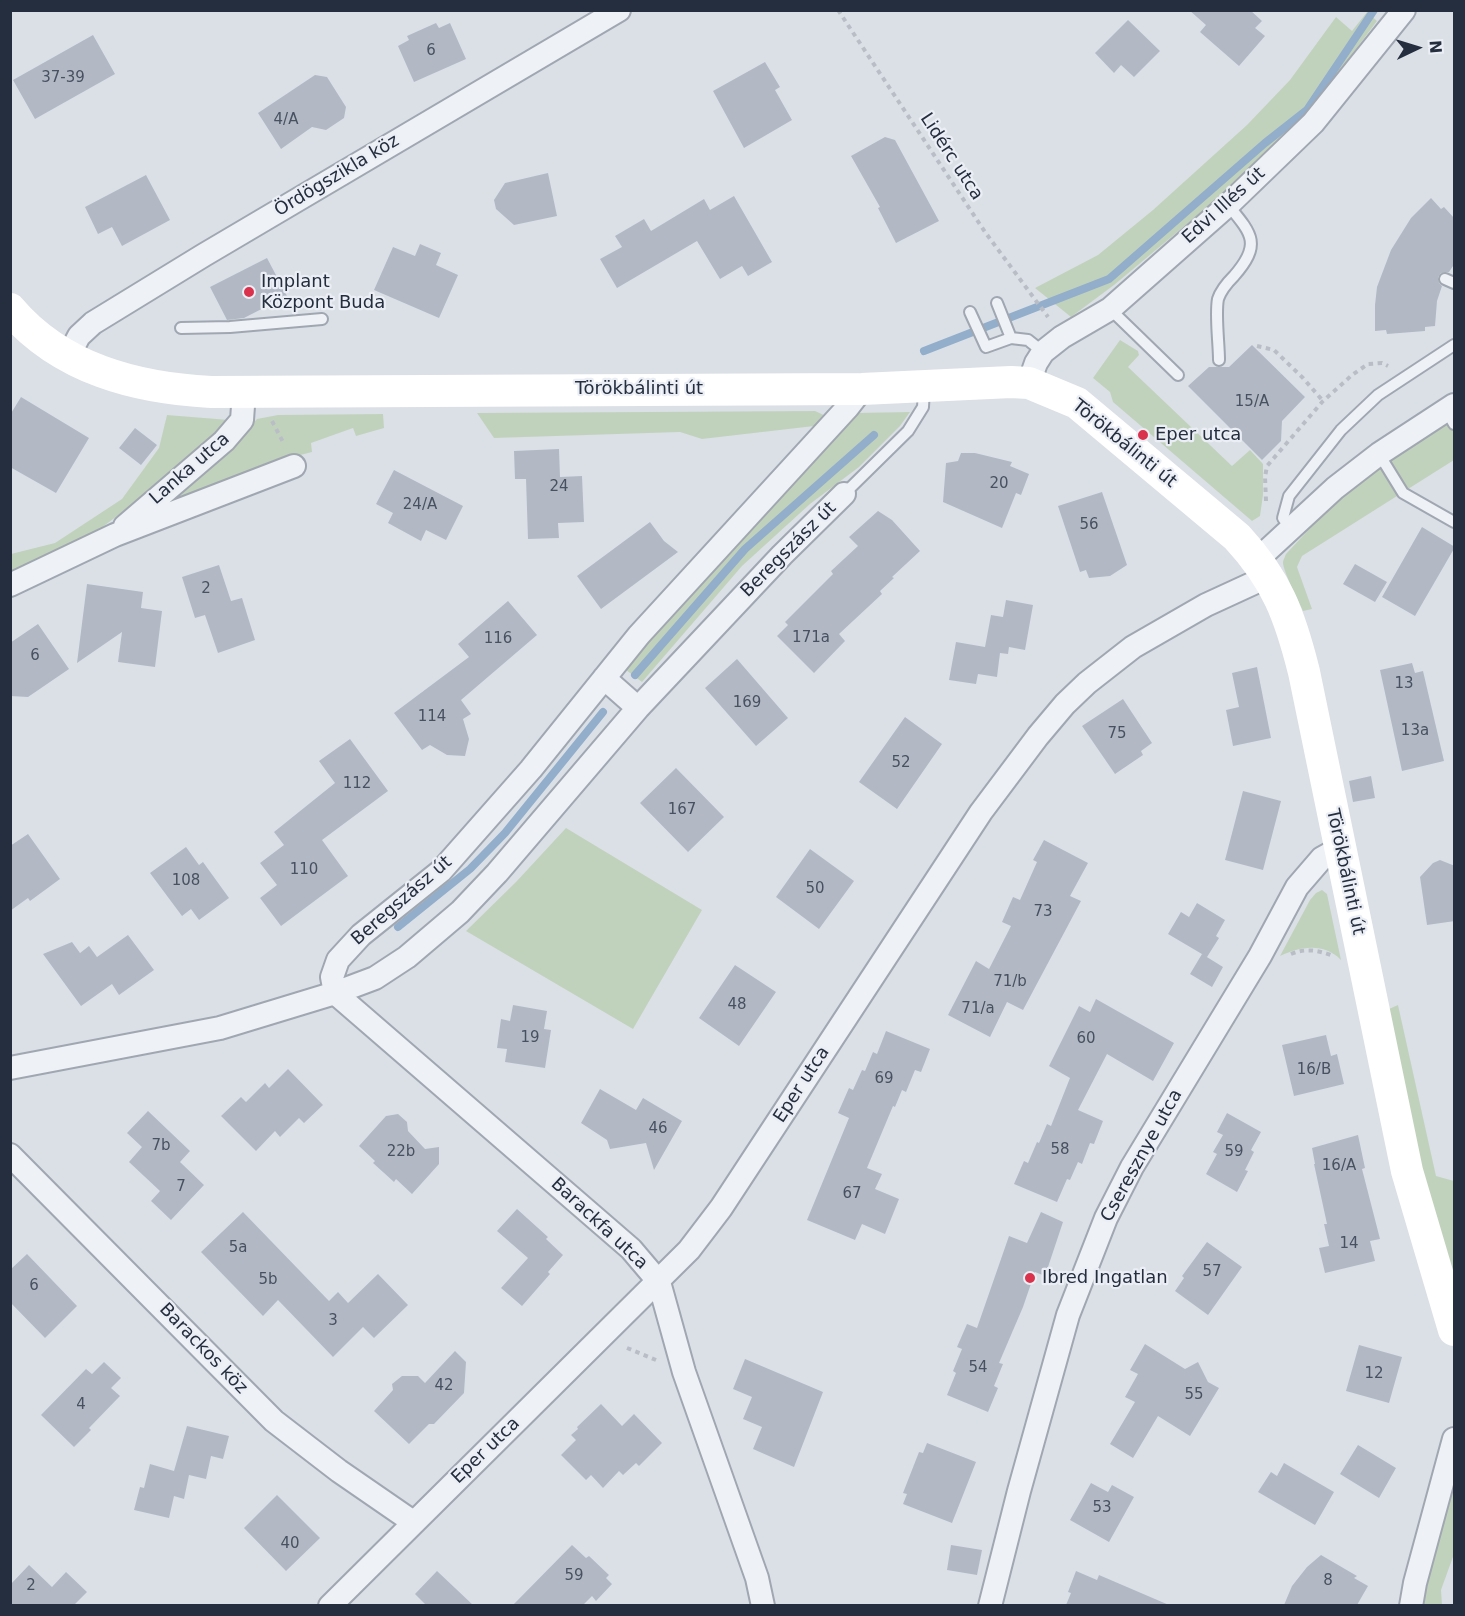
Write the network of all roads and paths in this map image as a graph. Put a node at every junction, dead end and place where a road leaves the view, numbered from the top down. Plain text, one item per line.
1 (619, 10) edge
2 (838, 10) edge
3 (1404, 10) edge
4 (1228, 205) junction
5 (998, 306) dead end
6 (10, 309) edge
7 (1110, 309) junction
8 (971, 313) dead end
9 (1046, 314) dead end
10 (322, 319) dead end
11 (181, 328) dead end
12 (1009, 334) junction
13 (1455, 345) edge
14 (1257, 346) dead end
15 (1043, 352) junction
16 (68, 357) junction
17 (1219, 360) dead end
18 (1178, 375) dead end
19 (1401, 378) junction
20 (1029, 383) junction
21 (924, 386) junction
22 (862, 389) junction
23 (244, 392) junction
24 (1323, 401) junction
25 (270, 411) dead end
26 (1452, 413) edge
27 (1308, 419) dead end
28 (1379, 454) junction
29 (294, 466) joint
30 (844, 494) joint
31 (1455, 522) edge
32 (1291, 529) junction
33 (115, 535) junction
34 (1263, 567) junction
35 (10, 585) edge
36 (604, 678) junction
37 (638, 708) junction
38 (1340, 848) junction
39 (1260, 956) junction
40 (1340, 961) dead end
41 (335, 993) junction
42 (10, 1068) edge
43 (10, 1155) edge
44 (659, 1281) junction
45 (1455, 1330) edge
46 (1455, 1438) edge
47 (413, 1522) junction
48 (330, 1605) edge
49 (763, 1605) edge
50 (990, 1605) edge
51 (1411, 1605) edge

1 - 16 street, Ördögszikla köz
2 - 9 path, Lidérc utca
3 - 4 street, Edvi Illés út
4 - 7 street, Edvi Illés út
4 - 17 lane
5 - 12 lane
6 - 16 street, Törökbálinti út
7 - 15 street, Edvi Illés út
7 - 18 lane
8 - 12 lane
10 - 11 lane
12 - 15 lane
13 - 19 lane
14 - 24 path
15 - 20 street, Edvi Illés út
16 - 23 street, Törökbálinti út
19 - 24 path
19 - 32 lane
20 - 21 street, Törökbálinti út
20 - 34 street, Törökbálinti út
21 - 22 street, Törökbálinti út
21 - 30 lane, Beregszász út
22 - 23 street, Törökbálinti út
22 - 36 street, Beregszász út
23 - 33 street, Lanka utca
24 - 27 path
25 - 29 path
26 - 28 street, Eper utca
28 - 31 lane
28 - 32 street, Eper utca
29 - 33 street, Lanka utca
30 - 37 street, Beregszász út
32 - 34 street, Eper utca
33 - 35 street, Lanka utca
34 - 38 street, Törökbálinti út
34 - 44 street, Eper utca
36 - 37 street
36 - 41 street, Beregszász út
37 - 41 street, Beregszász út
38 - 39 street, Cseresznye utca
38 - 45 street, Törökbálinti út
39 - 40 path
39 - 50 street, Cseresznye utca
41 - 42 street, Beregszász út
41 - 44 street, Barackfa utca
43 - 47 street, Barackos köz
44 - 47 street, Eper utca
44 - 49 street, Barackfa utca
46 - 51 street
47 - 48 street, Eper utca

